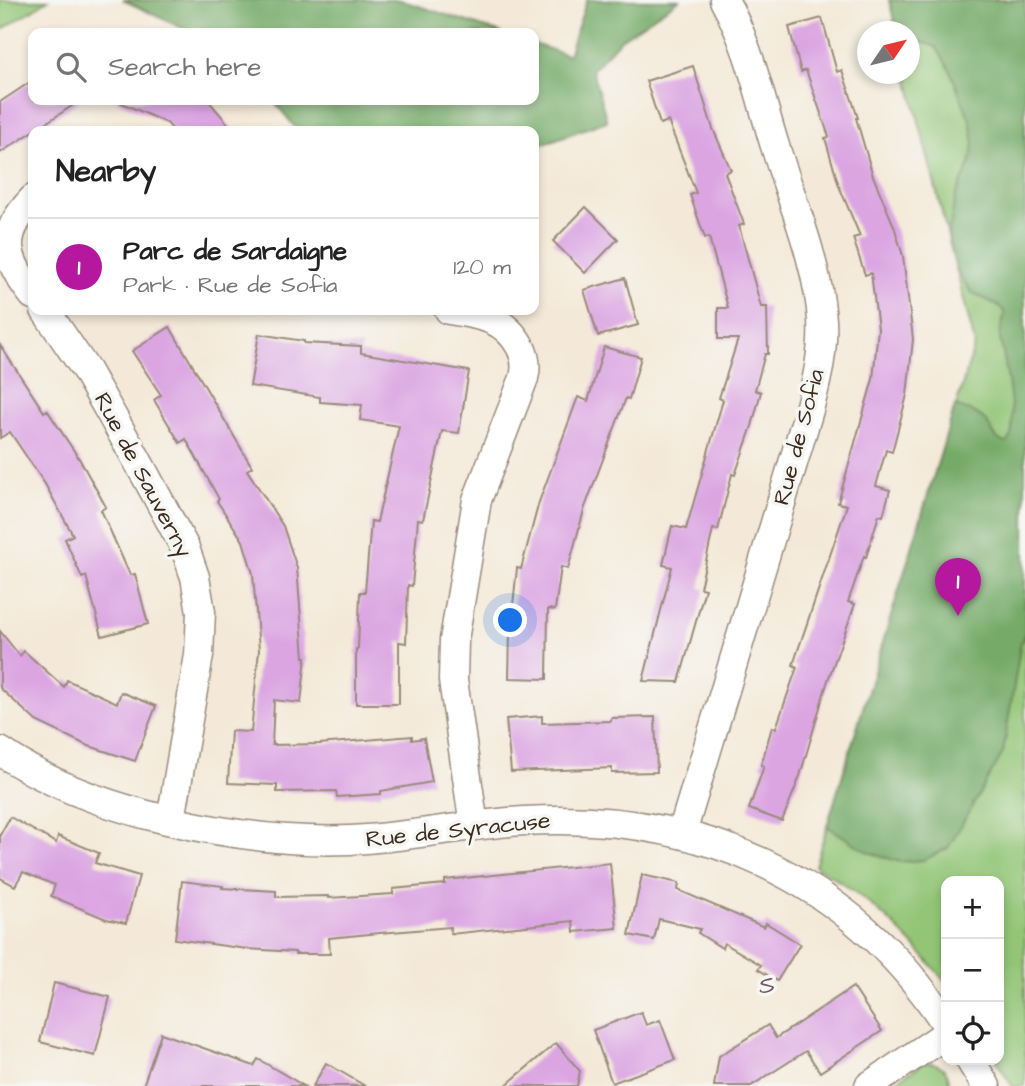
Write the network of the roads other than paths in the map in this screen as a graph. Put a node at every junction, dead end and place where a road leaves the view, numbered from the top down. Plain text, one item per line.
1 (724, 0) edge
2 (28, 203) edge
3 (28, 288) edge
4 (48, 315) edge
5 (477, 315) edge
6 (0, 751) edge
7 (171, 820) junction
8 (474, 826) junction
9 (682, 833) junction
10 (941, 1017) edge
11 (941, 1037) edge
12 (973, 1065) edge
13 (869, 1086) edge
14 (984, 1086) edge

1 - 9 street, Rue de Sofia
2 - 3 street
4 - 7 street, Rue de Sauverny
5 - 8 street
6 - 7 street, Rue de Syracuse
7 - 8 street, Rue de Syracuse
8 - 9 street, Rue de Syracuse
9 - 10 street, Rue de Syracuse
11 - 13 street
12 - 14 street

